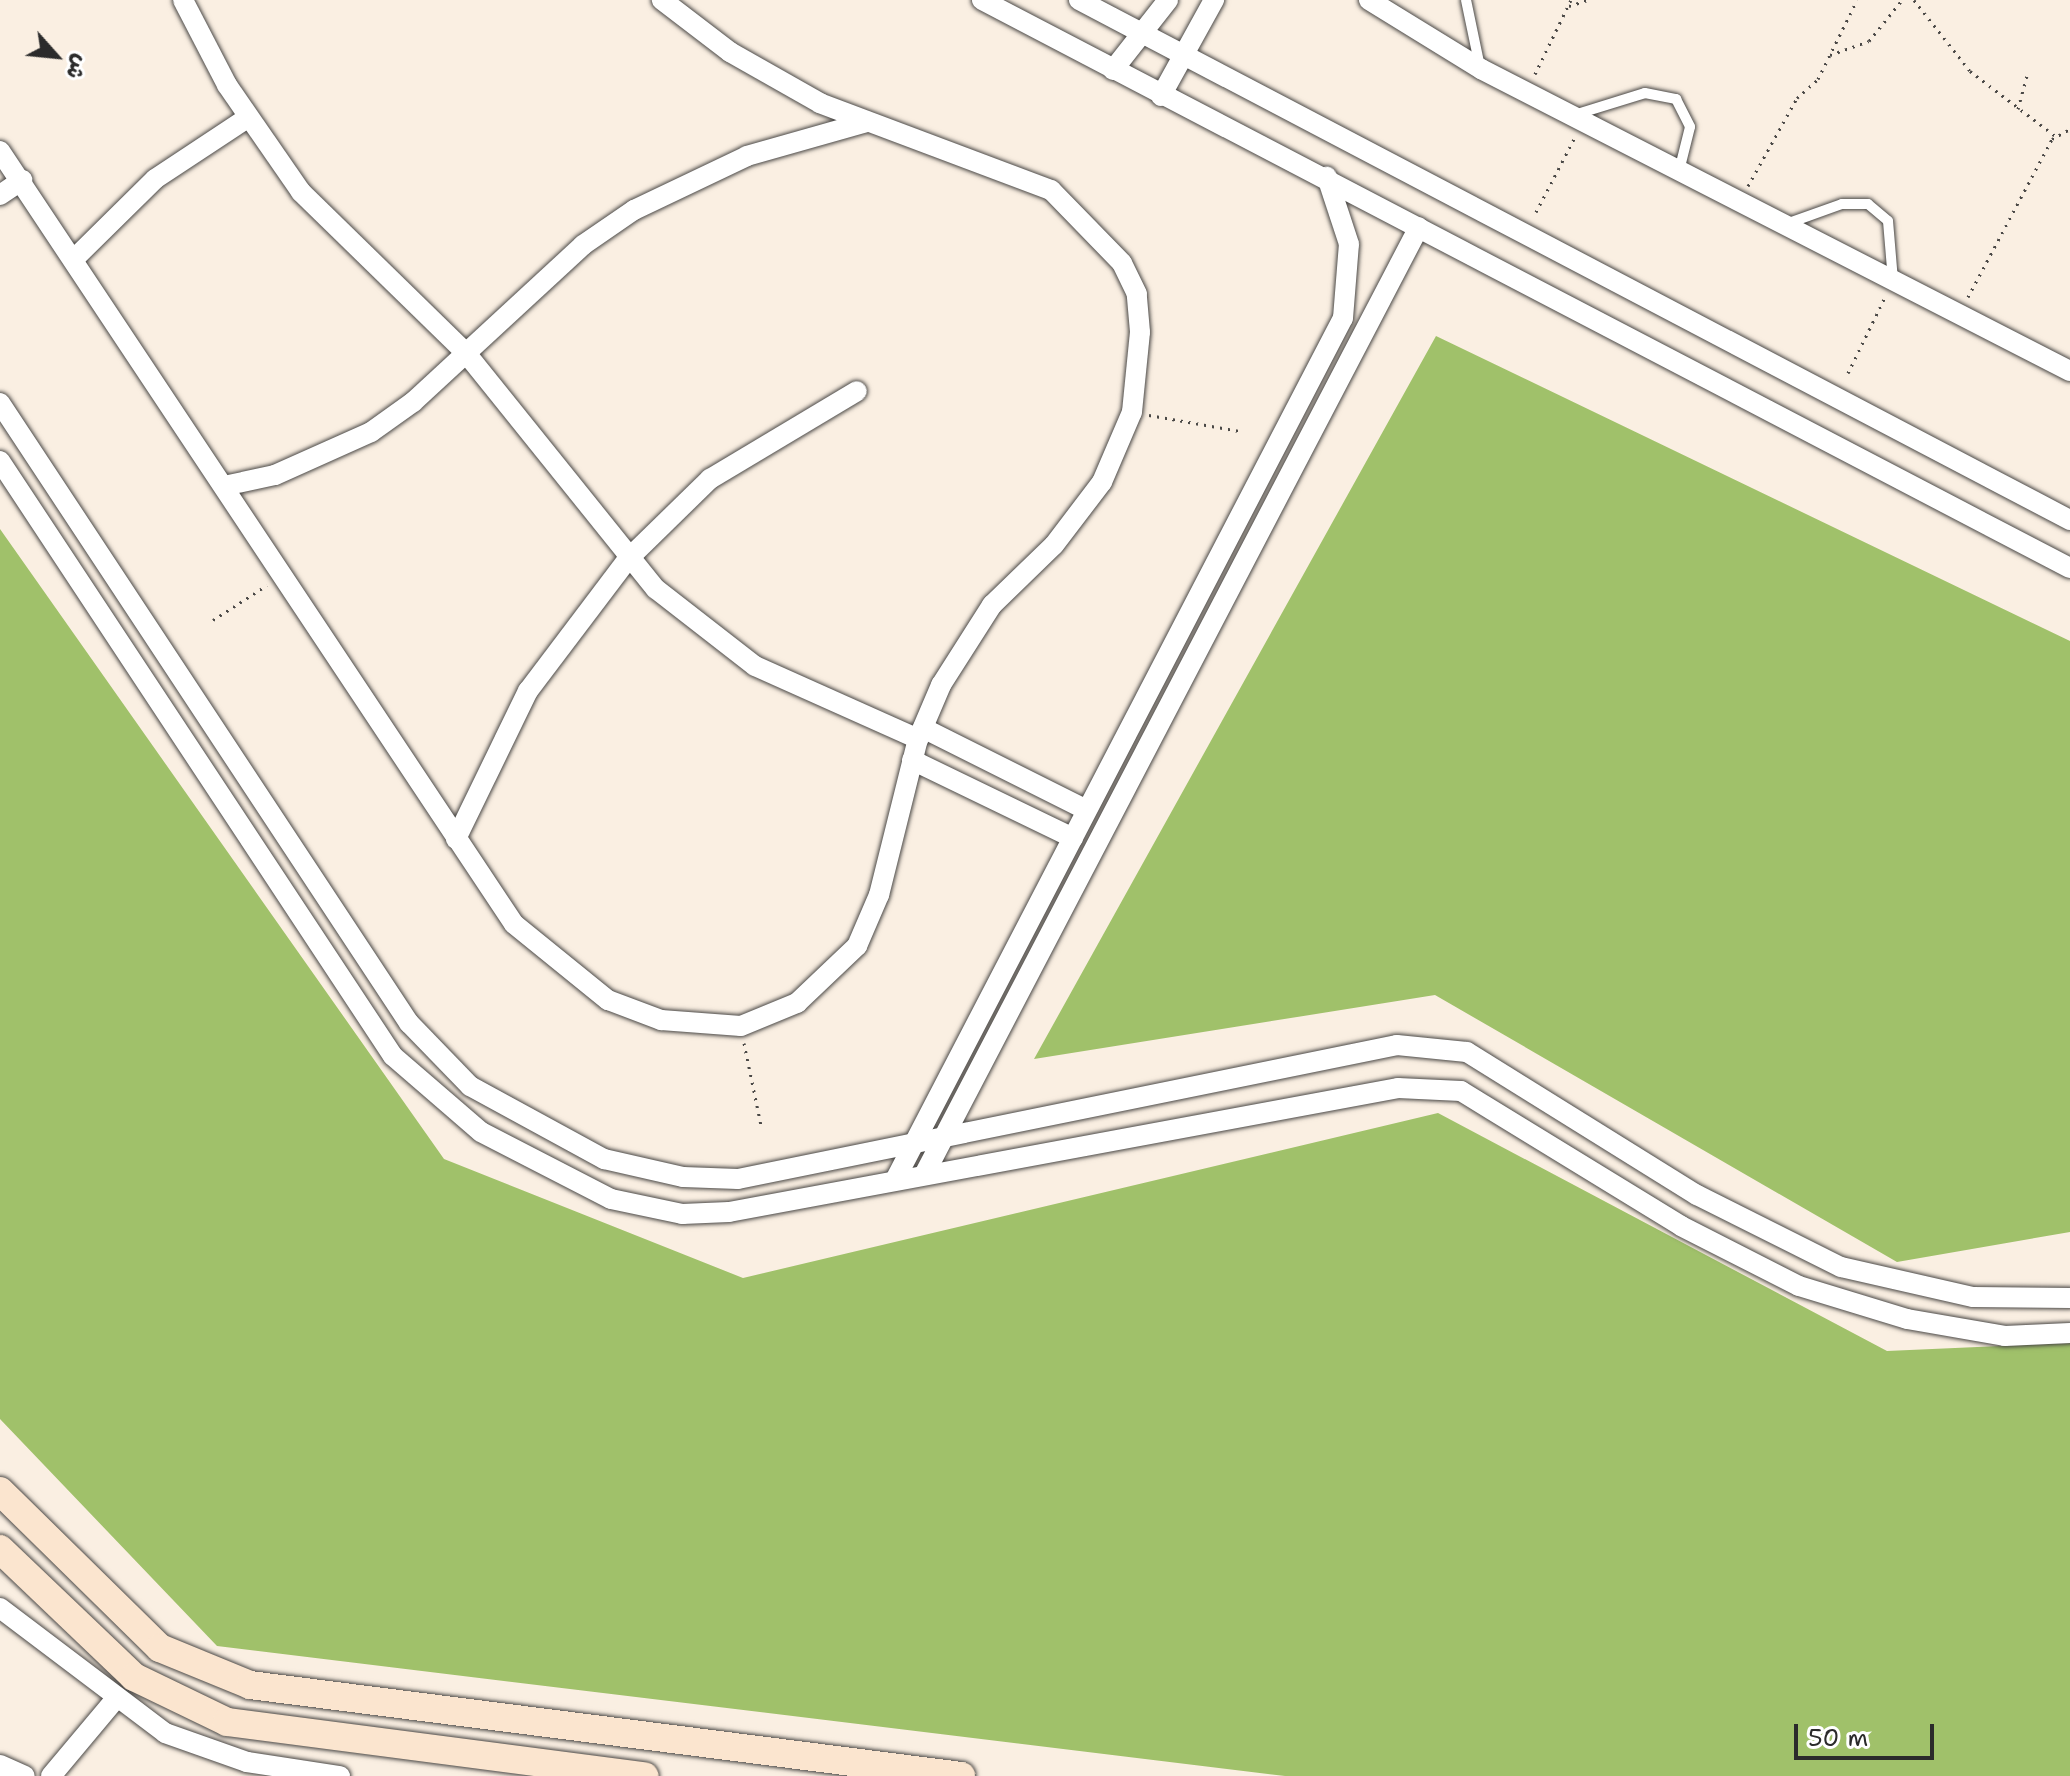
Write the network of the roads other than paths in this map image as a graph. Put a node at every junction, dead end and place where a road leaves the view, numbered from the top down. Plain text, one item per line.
1 (183, 0) edge
2 (662, 0) edge
3 (982, 0) edge
4 (1079, 0) edge
5 (1168, 0) edge
6 (1214, 0) edge
7 (1369, 0) edge
8 (1466, 0) edge
9 (1144, 33) junction
10 (1187, 56) junction
11 (1481, 69) junction
12 (1113, 70) junction
13 (1161, 96) junction
14 (247, 118) junction
15 (1578, 119) junction
16 (867, 122) junction
17 (2, 158) edge
18 (1679, 171) junction
19 (1327, 177) junction
20 (22, 180) junction
21 (0, 195) edge
22 (1784, 224) junction
23 (1419, 227) junction
24 (75, 258) junction
25 (1893, 280) junction
26 (466, 353) junction
27 (2070, 371) edge
28 (857, 391) dead end
29 (0, 403) edge
30 (0, 461) edge
31 (224, 486) junction
32 (2070, 520) edge
33 (628, 559) junction
34 (2070, 568) edge
35 (920, 734) junction
36 (912, 760) junction
37 (1087, 810) junction
38 (1073, 838) junction
39 (456, 839) junction
40 (945, 1136) junction
41 (915, 1143) junction
42 (924, 1175) junction
43 (895, 1180) junction
44 (2070, 1298) edge
45 (2070, 1333) edge
46 (0, 1491) edge
47 (0, 1549) edge
48 (0, 1608) edge
49 (114, 1701) junction
50 (0, 1765) edge
51 (246, 1769) edge
52 (924, 1774) edge
53 (25, 1776) edge
54 (51, 1776) edge
55 (340, 1776) edge
56 (645, 1776) edge
57 (961, 1776) edge

1 - 14 street
2 - 16 street
3 - 12 street
4 - 9 street
5 - 9 street
6 - 10 street
7 - 11 street
8 - 11 lane
9 - 10 street
9 - 12 street
10 - 13 street
10 - 32 street
11 - 15 street
12 - 13 street
13 - 19 street
14 - 24 street
14 - 26 street
15 - 18 street
15 - 18 lane
16 - 26 street
16 - 35 street
17 - 20 street
18 - 22 street
19 - 23 street
19 - 37 street
20 - 21 street
20 - 24 street
22 - 25 street
22 - 25 lane
23 - 34 street
23 - 40 street
24 - 31 street
25 - 27 street
26 - 31 street
26 - 33 street
28 - 33 street
29 - 41 street
30 - 43 street
31 - 39 street
33 - 35 street
33 - 39 street
35 - 36 street
35 - 37 street
36 - 38 street
36 - 39 street
37 - 38 street
38 - 41 street
40 - 41 street
40 - 42 street
40 - 44 street
41 - 43 street
42 - 43 street
42 - 45 street
46 - 52 street
47 - 56 street
48 - 49 street
49 - 51 street
49 - 54 street
50 - 53 street
51 - 55 street
52 - 57 street

